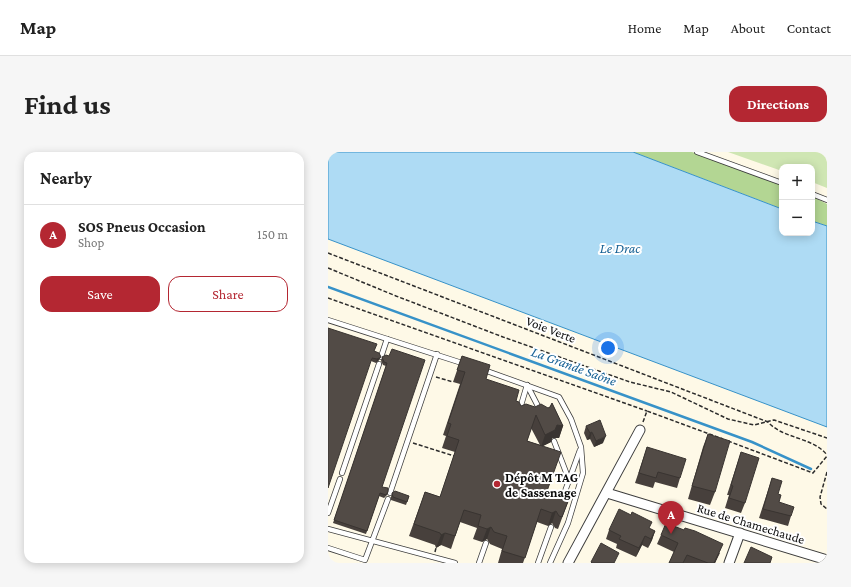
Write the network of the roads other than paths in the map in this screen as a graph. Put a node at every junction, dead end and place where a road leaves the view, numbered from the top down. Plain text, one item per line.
1 (697, 152) edge
2 (779, 182) edge
3 (815, 195) edge
4 (827, 200) edge
5 (328, 320) edge
6 (387, 339) junction
7 (437, 354) junction
8 (381, 357) edge
9 (379, 364) dead end
10 (474, 367) edge
11 (482, 370) edge
12 (527, 385) junction
13 (518, 415) edge
14 (543, 417) edge
15 (640, 430) road end
16 (554, 440) edge
17 (581, 447) junction
18 (342, 473) dead end
19 (340, 479) dead end
20 (569, 480) junction
21 (390, 493) edge
22 (607, 493) junction
23 (388, 499) dead end
24 (558, 509) edge
25 (328, 513) edge
26 (551, 527) dead end
27 (328, 529) edge
28 (740, 533) junction
29 (372, 542) junction
30 (486, 543) dead end
31 (328, 548) edge
32 (827, 560) edge
33 (455, 563) edge
34 (479, 563) edge
35 (538, 563) edge
36 (550, 563) edge
37 (568, 563) edge
38 (729, 563) edge

1 - 2 lane
3 - 4 lane
5 - 6 lane
6 - 7 lane
6 - 8 lane
7 - 10 lane
7 - 21 lane
9 - 18 lane
11 - 12 lane
12 - 13 lane
12 - 14 lane
12 - 17 lane
15 - 22 street
16 - 20 lane
17 - 20 lane
17 - 36 lane
19 - 25 lane
20 - 24 lane
22 - 28 street, Rue de Chamechaude
22 - 37 street
23 - 29 lane
26 - 35 lane
27 - 29 lane
28 - 32 street, Rue de Chamechaude
28 - 38 street
29 - 31 lane
29 - 33 lane
30 - 34 lane

